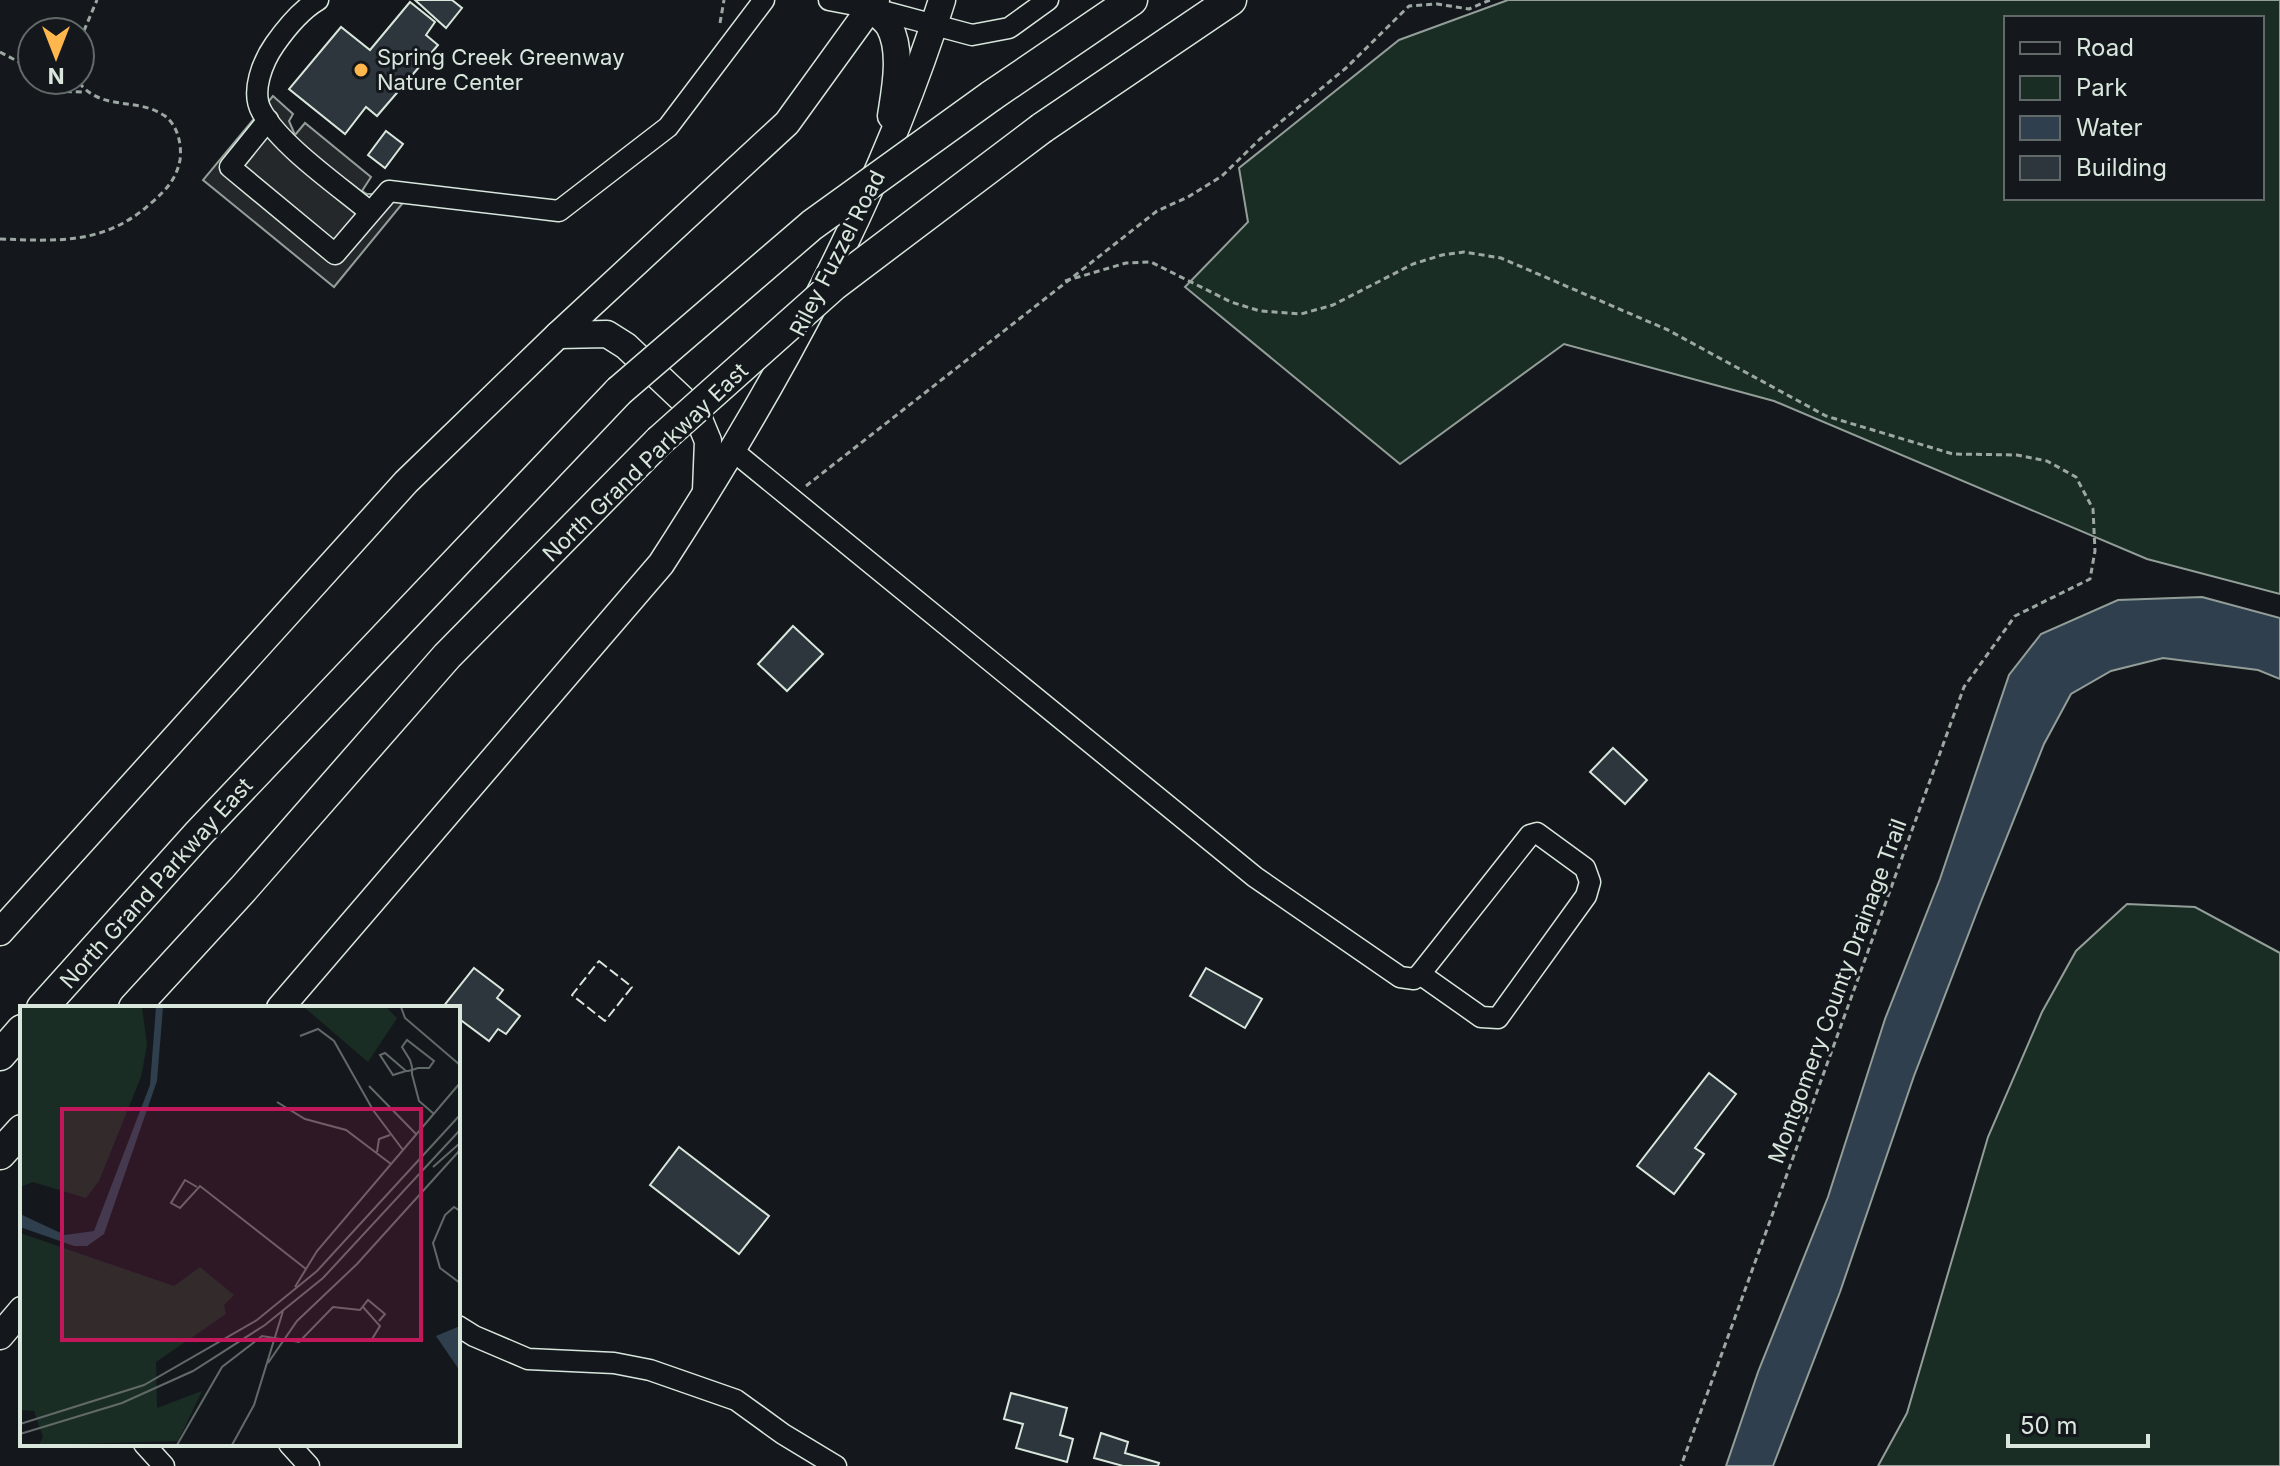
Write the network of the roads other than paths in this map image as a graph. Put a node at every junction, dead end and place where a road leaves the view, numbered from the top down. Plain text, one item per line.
1 (318, 0) edge
2 (764, 0) edge
3 (829, 0) edge
4 (921, 0) edge
5 (942, 0) edge
6 (1048, 0) edge
7 (1132, 0) edge
8 (1231, 0) edge
9 (873, 4) edge
10 (934, 26) junction
11 (268, 120) junction
12 (882, 163) junction
13 (370, 212) junction
14 (558, 335) junction
15 (732, 450) junction
16 (706, 494) junction
17 (0, 932) edge
18 (98, 945) junction
19 (1420, 974) junction
20 (29, 1006) edge
21 (44, 1006) edge
22 (136, 1006) edge
23 (282, 1006) edge
24 (20, 1014) edge
25 (0, 1031) edge
26 (20, 1032) edge
27 (0, 1055) edge
28 (20, 1132) edge
29 (0, 1154) edge
30 (20, 1312) edge
31 (460, 1327) edge
32 (0, 1336) edge
33 (146, 1446) edge
34 (291, 1446) edge
35 (164, 1466) edge
36 (309, 1466) edge
37 (836, 1466) edge

1 - 11 street
2 - 13 street
3 - 9 street
4 - 10 main road
5 - 10 main road, Riley Fuzzel Road
6 - 10 street
7 - 18 highway, North Grand Parkway East, bridge
8 - 22 highway, North Grand Parkway East, bridge
9 - 10 street
9 - 12 main road
9 - 14 main road
10 - 12 main road, Riley Fuzzel Road
11 - 13 street
11 - 13 street
12 - 15 main road, Riley Fuzzel Road
14 - 16 main road
14 - 17 main road
15 - 16 main road, Riley Fuzzel Road
15 - 19 street
16 - 23 main road
18 - 20 highway
18 - 21 highway, North Grand Parkway East
19 - 19 street
24 - 25 highway
26 - 27 highway
28 - 29 highway
30 - 32 main road
31 - 37 street
33 - 35 street
34 - 36 street

